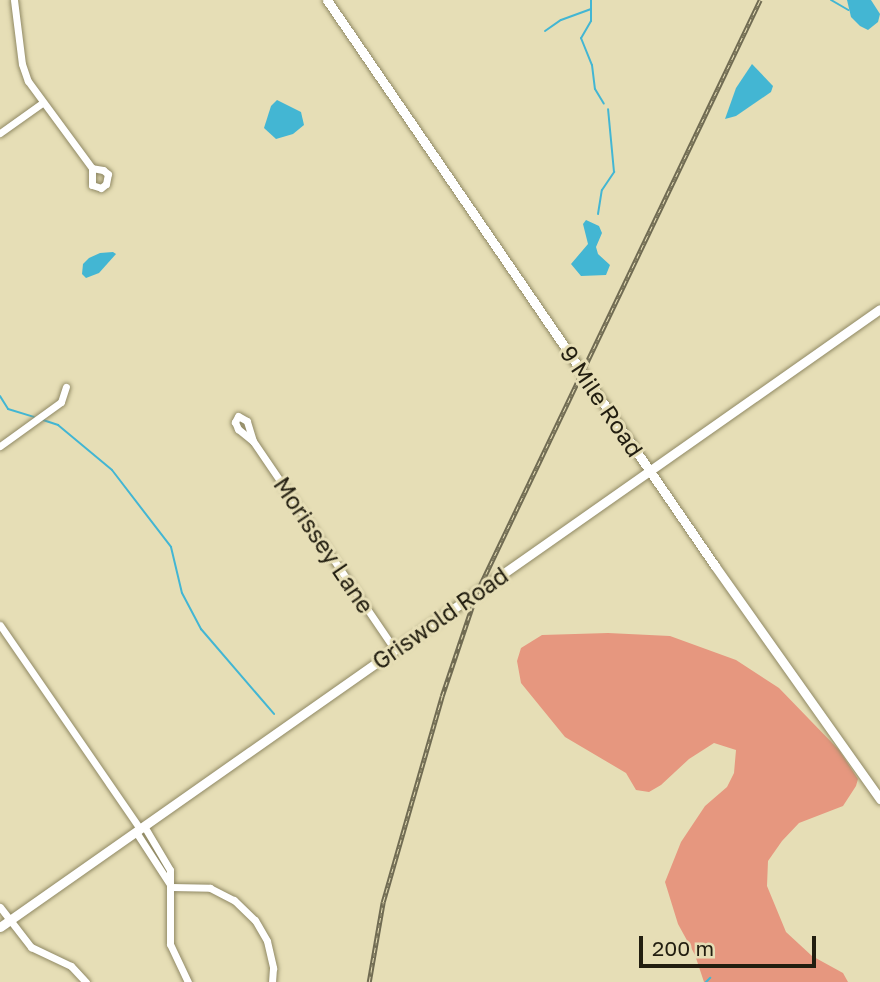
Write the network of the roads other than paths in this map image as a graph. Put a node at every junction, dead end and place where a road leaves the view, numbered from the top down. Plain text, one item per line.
1 (14, 0) edge
2 (327, 0) edge
3 (42, 103) junction
4 (0, 133) edge
5 (92, 169) dead end
6 (880, 309) edge
7 (66, 387) dead end
8 (253, 441) dead end
9 (0, 446) edge
10 (649, 471) junction
11 (0, 625) edge
12 (395, 650) junction
13 (880, 799) edge
14 (140, 829) junction
15 (171, 887) junction
16 (0, 907) edge
17 (9, 920) junction
18 (0, 927) edge
19 (86, 982) edge
20 (188, 982) edge
21 (272, 982) edge

1 - 3 street
2 - 10 street, 9 Mile Road
3 - 4 street
3 - 5 street
6 - 10 street, Griswold Road
7 - 9 street
8 - 12 street, Morissey Lane
10 - 12 street, Griswold Road
10 - 13 street, 9 Mile Road
11 - 14 street
12 - 14 street, Griswold Road
14 - 15 street
14 - 17 street, Griswold Road
15 - 20 street
15 - 21 street
16 - 17 street
17 - 18 street, Griswold Road
17 - 19 street

